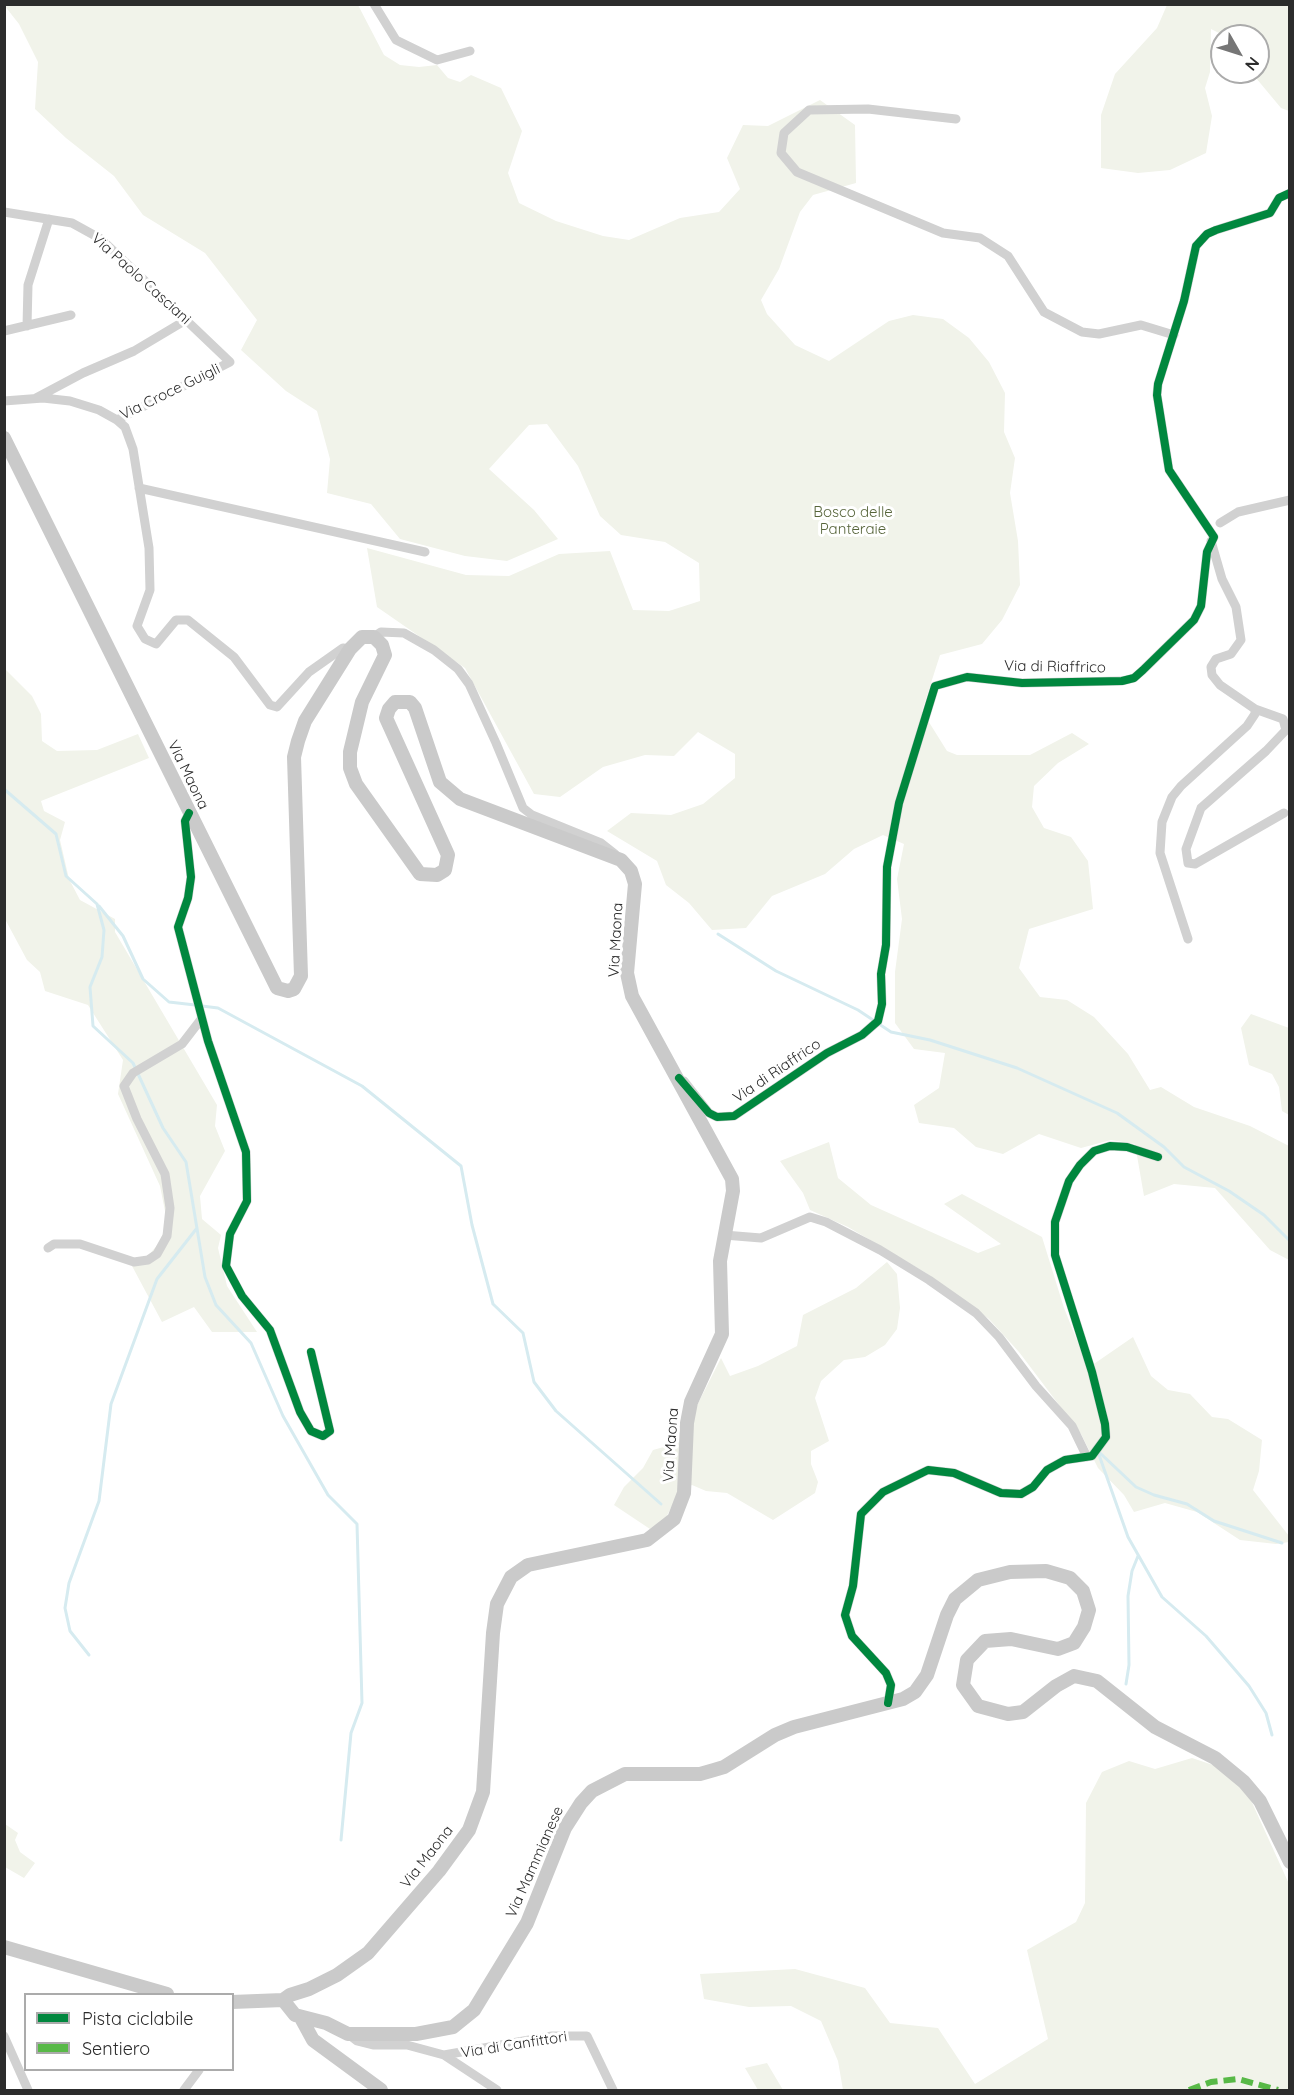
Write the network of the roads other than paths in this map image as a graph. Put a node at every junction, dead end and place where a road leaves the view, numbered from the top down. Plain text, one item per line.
1 (374, 4) edge
2 (470, 51) dead end
3 (956, 118) dead end
4 (1290, 193) edge
5 (4, 212) edge
6 (49, 219) junction
7 (71, 315) dead end
8 (186, 320) junction
9 (27, 326) junction
10 (4, 331) edge
11 (1173, 335) junction
12 (230, 362) joint
13 (34, 399) junction
14 (4, 401) edge
15 (117, 420) junction
16 (4, 438) edge
17 (139, 489) junction
18 (1290, 500) edge
19 (1225, 513) dead end
20 (1220, 523) junction
21 (1213, 539) junction
22 (424, 552) dead end
23 (374, 637) junction
24 (350, 649) junction
25 (1255, 710) junction
26 (189, 813) junction
27 (1284, 813) dead end
28 (621, 860) junction
29 (1188, 939) dead end
30 (202, 1018) junction
31 (679, 1078) junction
32 (1158, 1157) dead end
33 (724, 1235) junction
34 (48, 1248) dead end
35 (311, 1352) dead end
36 (1088, 1457) junction
37 (888, 1703) junction
38 (1290, 1862) edge
39 (4, 1947) edge
40 (160, 1993) edge
41 (283, 2000) junction
42 (234, 2002) edge
43 (301, 2018) junction
44 (348, 2034) junction
45 (4, 2036) edge
46 (444, 2055) junction
47 (198, 2071) edge
48 (28, 2091) edge
49 (184, 2091) edge
50 (381, 2091) edge
51 (498, 2091) edge
52 (613, 2091) edge

1 - 2 street
3 - 11 street
4 - 11 street
5 - 6 street, Via Paolo Casciani
6 - 8 street, Via Paolo Casciani
6 - 9 street
7 - 9 street
8 - 12 street, Via Paolo Casciani
8 - 13 street
9 - 10 street
11 - 21 street
12 - 15 street, Via Croce Guigli
13 - 14 street, Via Croce Guigli
13 - 15 street, Via Croce Guigli
15 - 17 street
16 - 26 main road, Via Maona
17 - 22 street
17 - 24 street
18 - 20 street
19 - 20 street
20 - 21 street
21 - 25 street
21 - 31 street, Via di Riaffrico
23 - 24 main road, Via Maona
23 - 28 street, Via Maona
23 - 28 main road
24 - 26 main road, Via Maona
25 - 27 street
25 - 29 street
26 - 30 street
28 - 31 main road, Via Maona
30 - 34 street
30 - 35 street
31 - 33 main road, Via Maona
32 - 36 street
33 - 36 street
33 - 41 main road, Via Maona
36 - 37 street
37 - 38 main road, Via Mammianese
37 - 44 main road, Via Mammianese
39 - 40 main road
41 - 42 main road
41 - 43 main road
43 - 44 main road, Via Mammianese
43 - 50 main road
44 - 46 street, Via di Canfittori
45 - 48 street
46 - 51 street
46 - 52 street, Via di Canfittori
47 - 49 street

